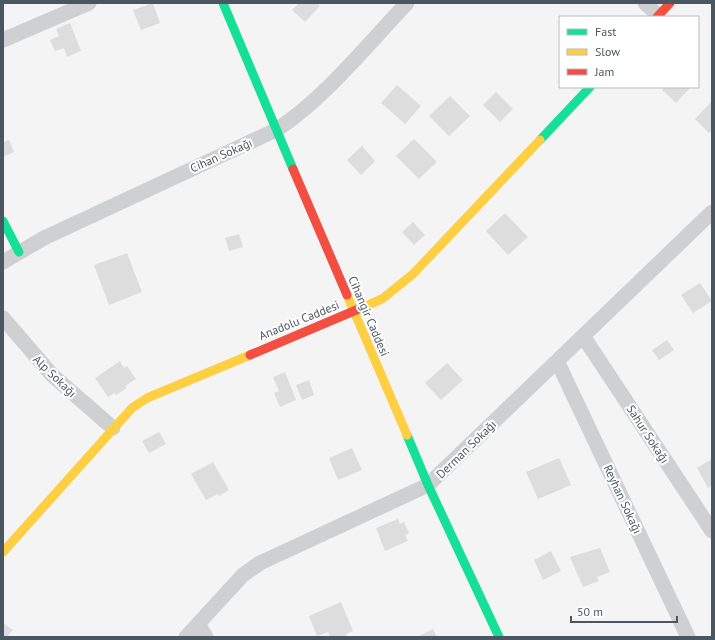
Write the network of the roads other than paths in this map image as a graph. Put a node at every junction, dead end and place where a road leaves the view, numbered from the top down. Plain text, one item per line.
1 (89, 3) edge
2 (222, 3) edge
3 (407, 3) edge
4 (645, 3) edge
5 (670, 3) edge
6 (657, 16) edge
7 (3, 40) edge
8 (589, 88) edge
9 (276, 130) junction
10 (712, 212) edge
11 (3, 221) edge
12 (19, 252) junction
13 (3, 262) edge
14 (354, 311) junction
15 (3, 318) edge
16 (583, 336) junction
17 (558, 361) junction
18 (113, 428) junction
19 (428, 485) junction
20 (712, 531) edge
21 (3, 552) edge
22 (198, 624) junction
23 (186, 637) edge
24 (206, 637) edge
25 (499, 637) edge
26 (688, 637) edge

1 - 7 street
2 - 9 street, Cihangir Caddesi
3 - 9 street, Cihan Sokağı
4 - 6 street
5 - 6 street
8 - 14 street, Anadolu Caddesi
9 - 12 street, Cihan Sokağı
9 - 14 street, Cihangir Caddesi
10 - 16 street, Derman Sokağı
11 - 12 street
12 - 13 street, Cihan Sokağı
14 - 18 street, Anadolu Caddesi
14 - 19 street, Cihangir Caddesi
15 - 18 street, Alp Sokağı
16 - 17 street, Derman Sokağı
16 - 20 street, Sahur Sokağı
17 - 19 street, Derman Sokağı
17 - 26 street, Reyhan Sokağı
18 - 21 street, Anadolu Caddesi
19 - 22 street, Derman Sokağı
19 - 25 street, Cihangir Caddesi
22 - 23 street, Derman Sokağı
22 - 24 street

